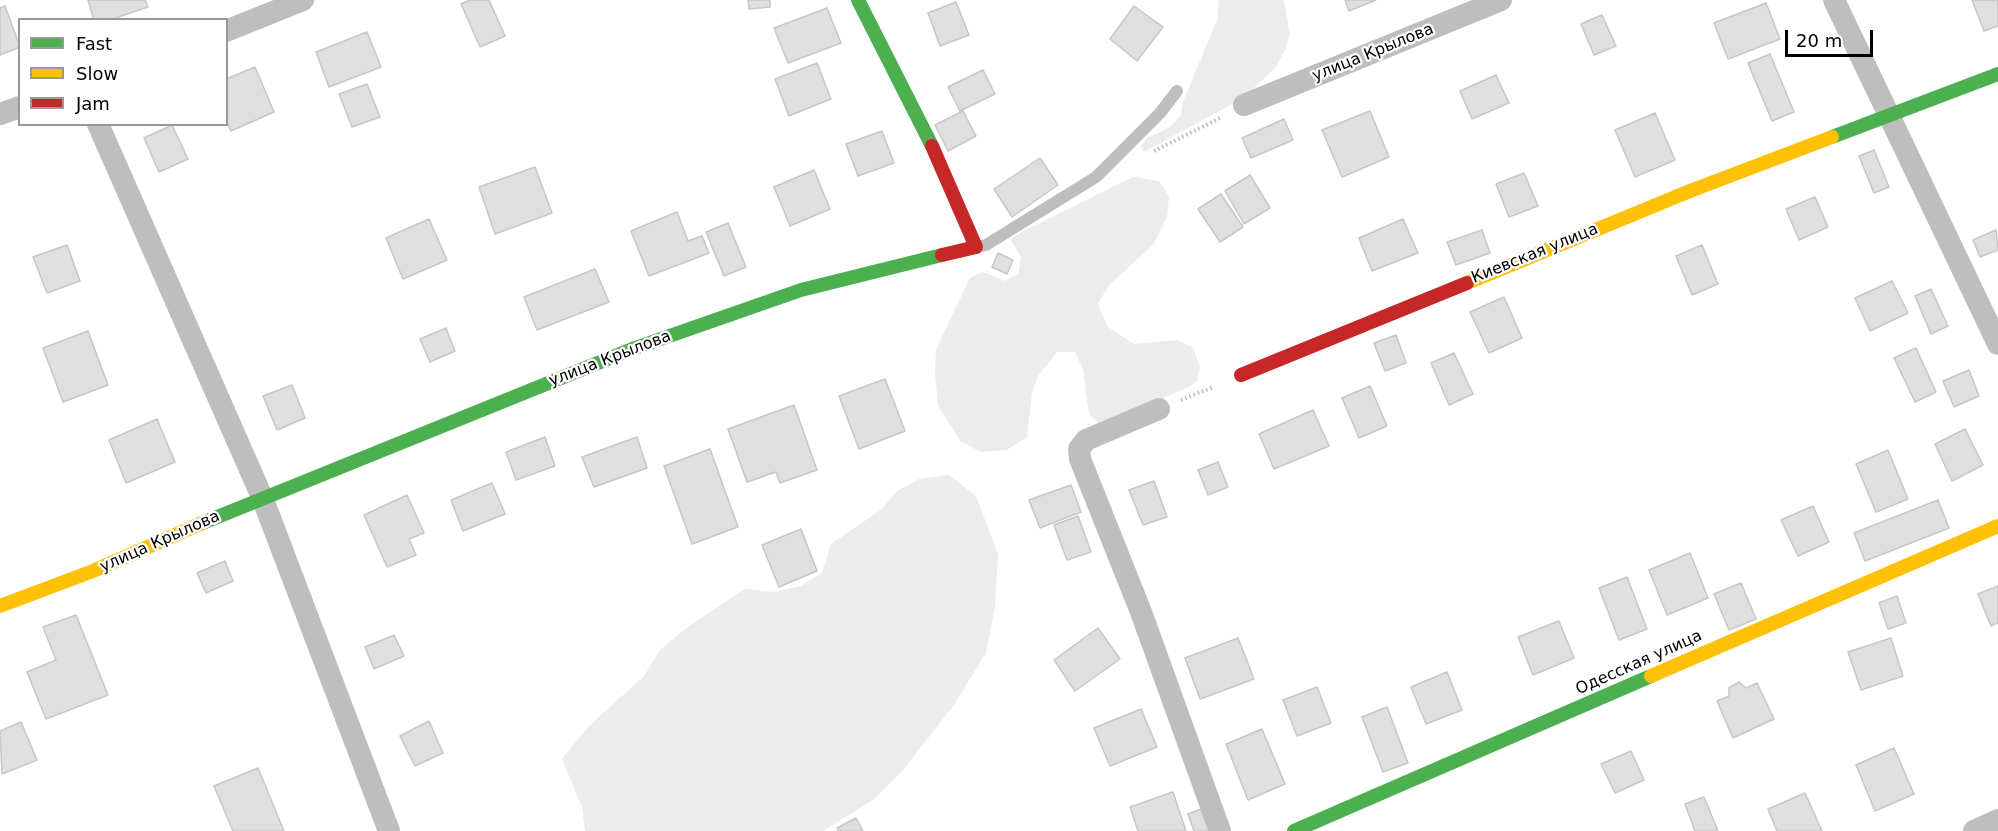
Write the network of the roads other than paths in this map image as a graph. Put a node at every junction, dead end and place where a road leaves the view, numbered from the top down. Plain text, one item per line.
1 (303, 0) edge
2 (858, 0) edge
3 (1502, 0) edge
4 (1834, 0) edge
5 (228, 30) edge
6 (1998, 74) edge
7 (1176, 91) dead end
8 (1244, 105) road end
9 (18, 108) edge
10 (0, 114) edge
11 (1889, 114) junction
12 (99, 126) edge
13 (976, 247) junction
14 (1998, 344) edge
15 (1241, 375) road end
16 (1159, 409) road end
17 (262, 497) junction
18 (1998, 526) edge
19 (0, 606) edge
20 (1998, 820) edge
21 (390, 831) edge
22 (1220, 831) edge
23 (1294, 831) edge
24 (1974, 831) edge

1 - 5 street
2 - 13 street
3 - 8 street, улица Крылова
4 - 11 street
6 - 11 street, Киевская улица
7 - 13 lane
9 - 10 street
11 - 14 street
11 - 15 street, Киевская улица
12 - 17 street
13 - 17 street, улица Крылова
16 - 22 street
17 - 19 street, улица Крылова
17 - 21 street
18 - 23 street, Одесская улица
20 - 24 street

